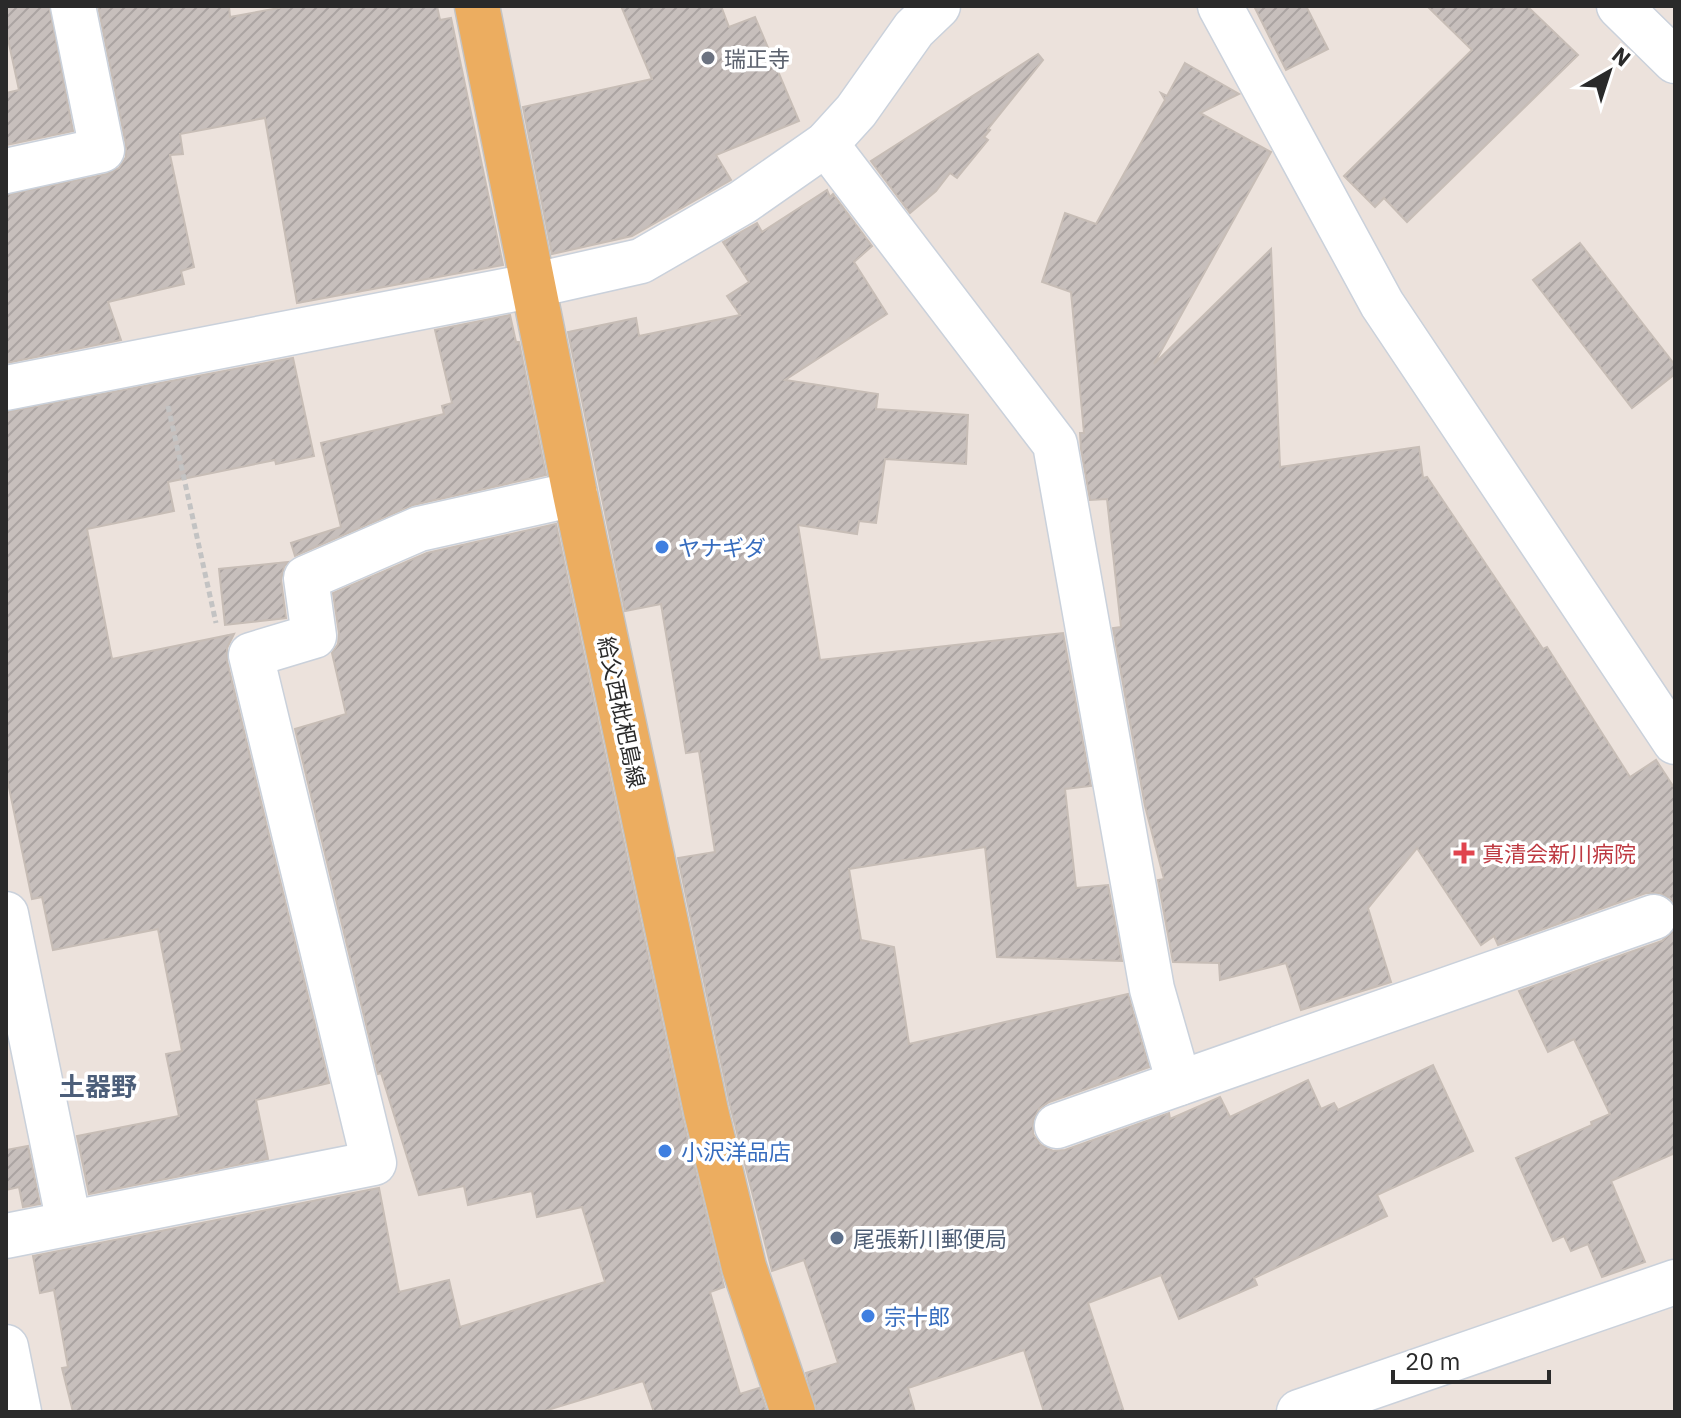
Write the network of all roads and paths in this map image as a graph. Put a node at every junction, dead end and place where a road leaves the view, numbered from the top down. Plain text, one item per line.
1 (73, 6) edge
2 (477, 6) edge
3 (938, 6) edge
4 (1220, 6) edge
5 (1619, 6) edge
6 (1675, 61) edge
7 (826, 144) junction
8 (6, 171) edge
9 (535, 285) junction
10 (158, 359) junction
11 (6, 388) edge
12 (575, 494) junction
13 (251, 655) junction
14 (1675, 742) edge
15 (1667, 912) edge
16 (6, 914) edge
17 (1179, 1083) junction
18 (1057, 1126) dead end
19 (69, 1223) junction
20 (6, 1236) edge
21 (1675, 1282) edge
22 (6, 1347) edge
23 (19, 1412) edge
24 (793, 1412) edge
25 (1299, 1412) edge

1 - 8 street
2 - 9 main road, 給父西枇杷島線
3 - 7 street
4 - 14 street
5 - 6 street
7 - 9 street
7 - 17 street
9 - 10 street
9 - 12 main road, 給父西枇杷島線
10 - 11 street
10 - 13 path
12 - 13 street
12 - 24 main road, 給父西枇杷島線
13 - 19 street
15 - 17 street
16 - 19 street
17 - 18 street
19 - 20 street
21 - 25 street
22 - 23 street

